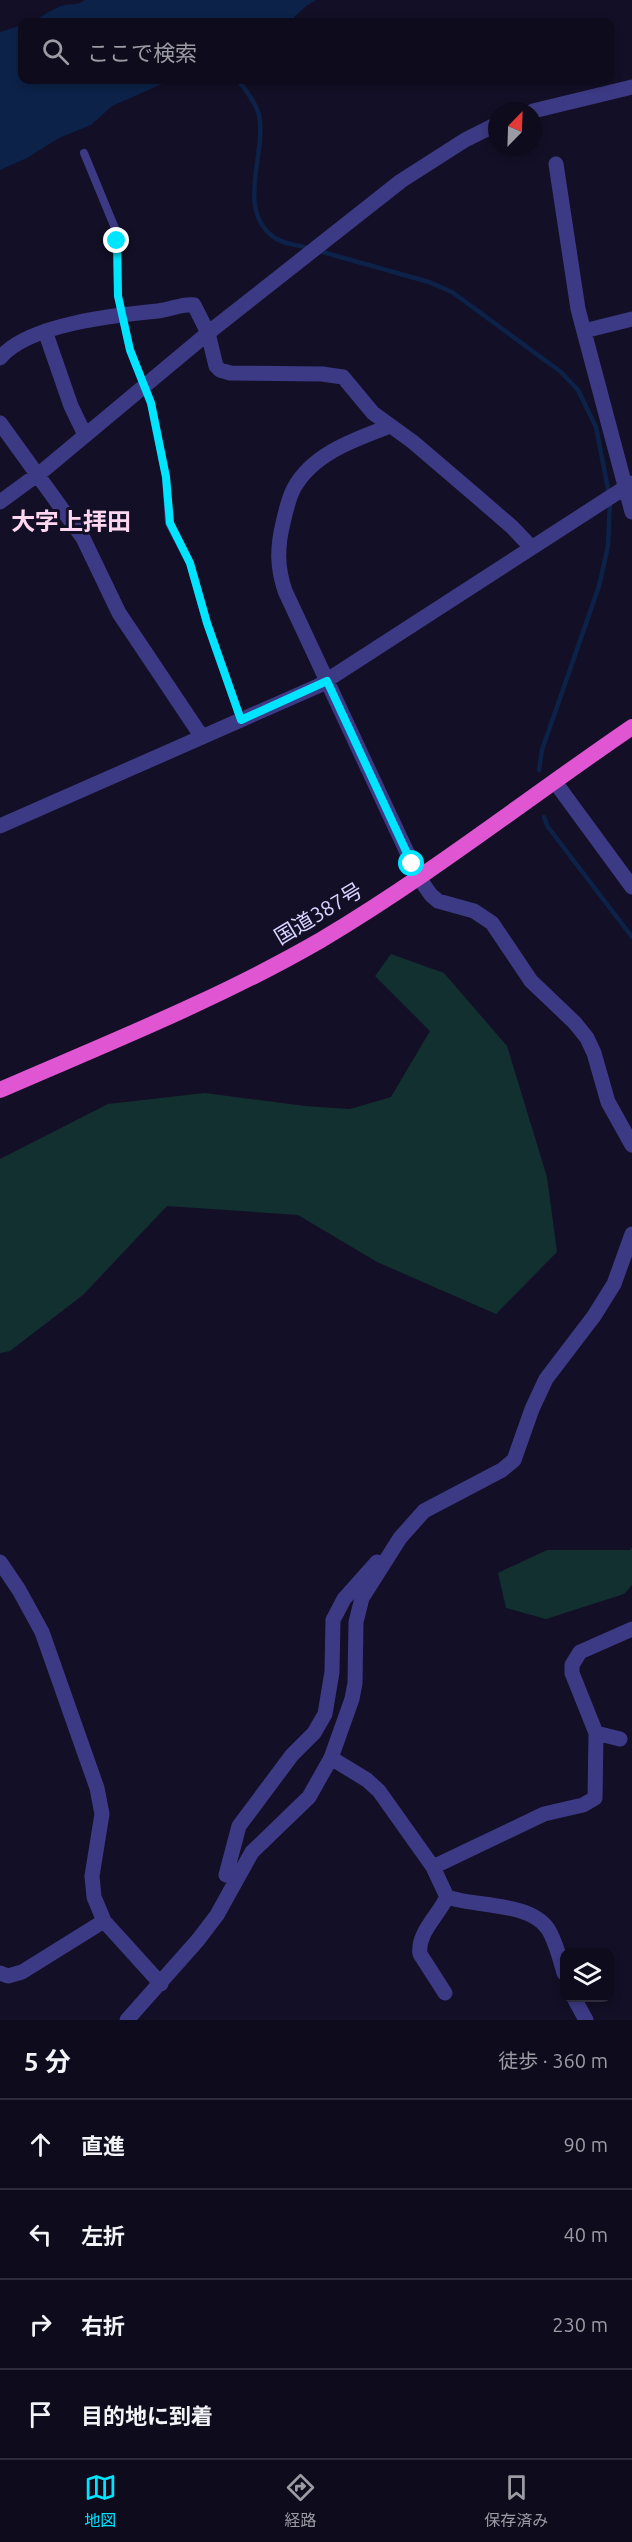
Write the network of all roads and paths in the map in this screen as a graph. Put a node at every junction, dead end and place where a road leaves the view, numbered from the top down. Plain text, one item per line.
1 (632, 87) edge
2 (542, 109) edge
3 (488, 128) edge
4 (84, 153) dead end
5 (556, 164) dead end
6 (121, 315) junction
7 (632, 319) edge
8 (45, 331) junction
9 (584, 331) junction
10 (208, 333) junction
11 (0, 358) edge
12 (144, 386) junction
13 (0, 423) edge
14 (390, 426) junction
15 (85, 435) junction
16 (38, 473) junction
17 (629, 485) edge
18 (0, 502) edge
19 (632, 512) edge
20 (531, 548) junction
21 (327, 681) junction
22 (241, 720) junction
23 (632, 728) edge
24 (202, 737) junction
25 (555, 782) junction
26 (0, 826) edge
27 (419, 878) junction
28 (632, 887) edge
29 (0, 1090) edge
30 (632, 1145) edge
31 (632, 1234) edge
32 (400, 1538) junction
33 (0, 1562) edge
34 (632, 1629) edge
35 (596, 1733) junction
36 (620, 1739) dead end
37 (331, 1758) junction
38 (433, 1867) junction
39 (226, 1875) dead end
40 (447, 1897) junction
41 (104, 1921) junction
42 (560, 1962) edge
43 (0, 1973) edge
44 (161, 1983) junction
45 (445, 1994) dead end
46 (576, 2002) edge
47 (127, 2020) edge
48 (586, 2020) edge

1 - 2 street
3 - 10 street
4 - 6 lane
5 - 9 street
6 - 8 street
6 - 10 street
6 - 12 lane
7 - 9 street
8 - 11 street
8 - 15 street
9 - 17 street
10 - 12 street
10 - 14 street
12 - 15 street
12 - 22 lane
13 - 16 street
14 - 20 street
14 - 21 street
15 - 16 street
16 - 18 street
16 - 24 street
17 - 19 street
17 - 20 street
20 - 21 street
21 - 22 street
21 - 27 street
22 - 24 street
23 - 25 highway, 国道387号
24 - 26 street
25 - 27 highway, 国道387号
25 - 28 street
27 - 29 highway, 国道387号
27 - 30 street
31 - 32 street
32 - 37 street
32 - 39 street
33 - 41 street
34 - 35 street
35 - 36 street
35 - 38 street
37 - 38 street
37 - 44 street
38 - 40 street
40 - 42 street
40 - 45 street
41 - 43 street
41 - 44 street
44 - 47 street
46 - 48 street

